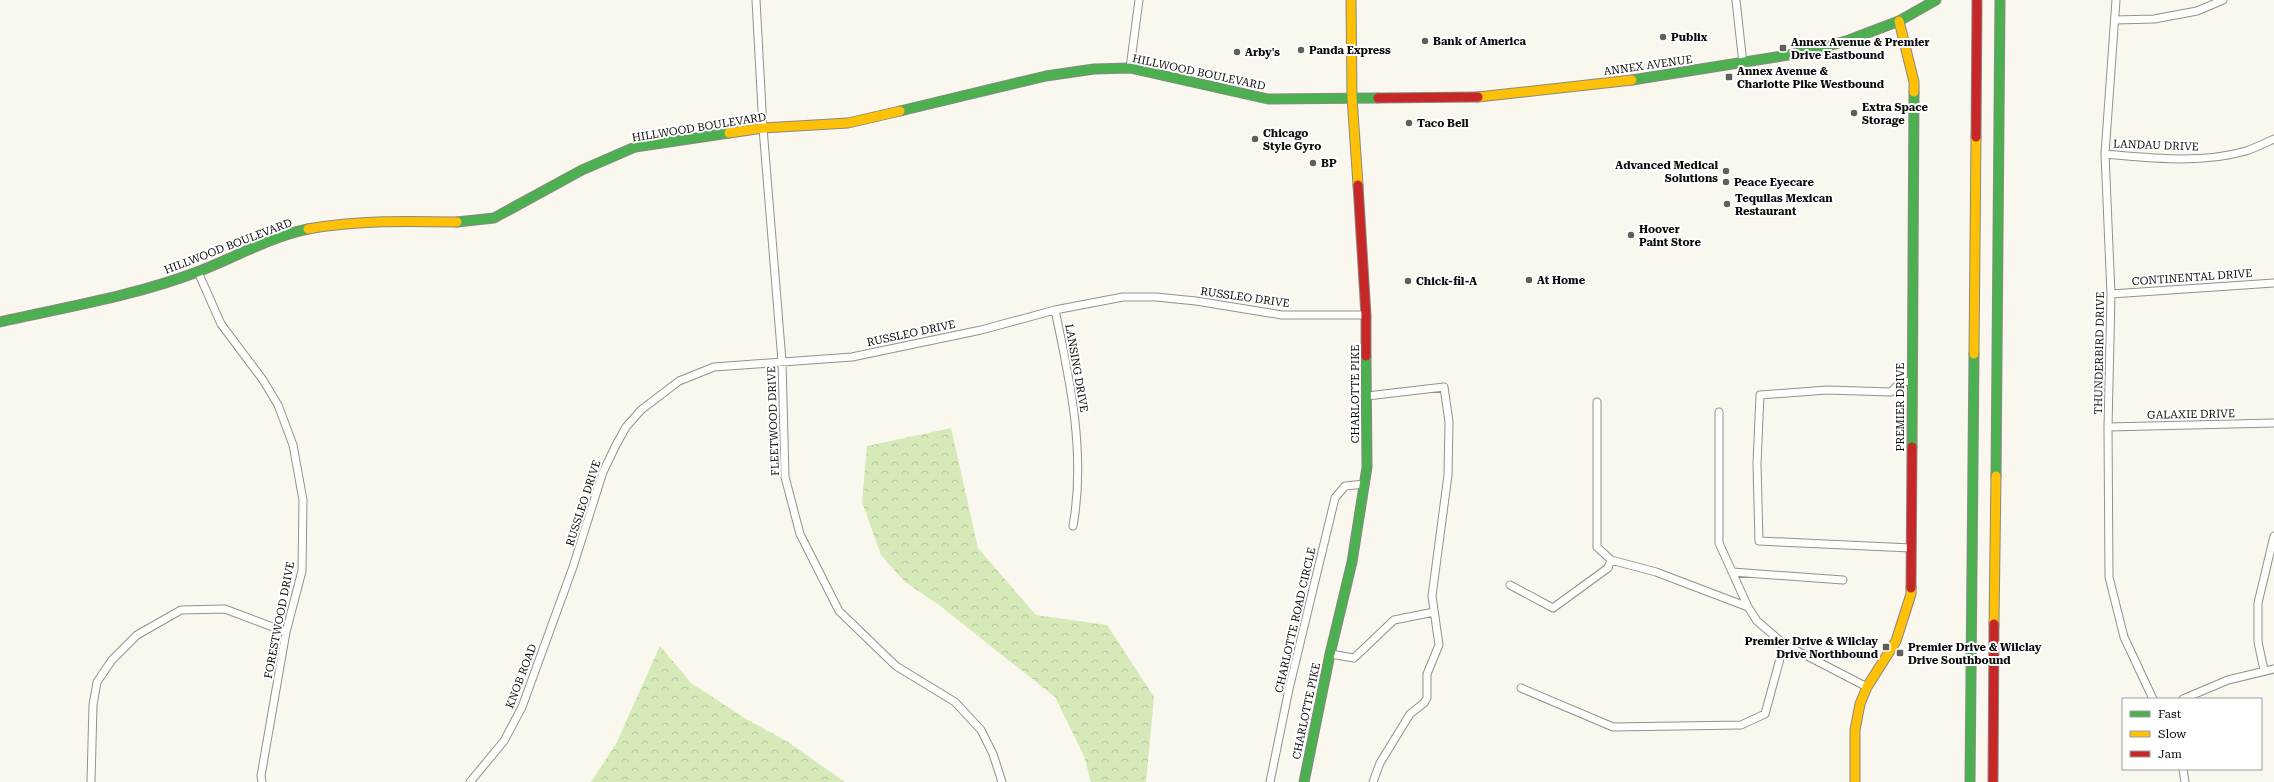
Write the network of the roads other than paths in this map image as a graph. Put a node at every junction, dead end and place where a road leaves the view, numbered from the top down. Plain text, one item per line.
1 (756, 0) edge
2 (1139, 0) edge
3 (1351, 0) edge
4 (1736, 0) edge
5 (1936, 0) edge
6 (1977, 0) edge
7 (2116, 0) edge
8 (2223, 0) edge
9 (2000, 2) edge
10 (1899, 20) junction
11 (2115, 20) junction
12 (1743, 64) junction
13 (1130, 68) junction
14 (1352, 97) junction
15 (763, 128) junction
16 (2274, 139) edge
17 (2105, 154) junction
18 (198, 272) junction
19 (2274, 283) edge
20 (2111, 294) junction
21 (1055, 310) junction
22 (1366, 315) junction
23 (0, 322) edge
24 (782, 362) junction
25 (1912, 381) junction
26 (1367, 396) junction
27 (1597, 402) dead end
28 (1719, 412) dead end
29 (2274, 423) edge
30 (2108, 427) junction
31 (1365, 484) junction
32 (1074, 526) dead end
33 (2274, 536) edge
34 (1911, 548) junction
35 (1611, 560) junction
36 (573, 567) joint
37 (1732, 572) junction
38 (1843, 580) dead end
39 (1510, 585) dead end
40 (1748, 606) junction
41 (1434, 612) junction
42 (286, 632) junction
43 (1784, 644) junction
44 (1330, 654) junction
45 (2274, 668) edge
46 (2264, 670) junction
47 (1867, 687) junction
48 (1520, 688) dead end
49 (2153, 698) edge
50 (2185, 698) edge
51 (2183, 770) edge
52 (91, 782) edge
53 (262, 782) edge
54 (470, 782) edge
55 (1002, 782) edge
56 (1270, 782) edge
57 (1304, 782) edge
58 (1373, 782) edge
59 (1855, 782) edge
60 (1970, 782) edge
61 (1993, 782) edge
62 (2185, 782) edge

1 - 15 street, FLEETWOOD DRIVE
2 - 13 street
3 - 14 main road, CHARLOTTE PIKE
4 - 12 street
5 - 10 main road, ANNEX AVENUE
6 - 60 main road
7 - 11 street, THUNDERBIRD DRIVE
8 - 11 street
9 - 61 main road
10 - 12 main road, ANNEX AVENUE
10 - 25 main road, PREMIER DRIVE
11 - 17 street, THUNDERBIRD DRIVE
12 - 14 main road, ANNEX AVENUE
13 - 14 main road, HILLWOOD BOULEVARD
13 - 15 main road, HILLWOOD BOULEVARD
14 - 22 main road, CHARLOTTE PIKE
15 - 18 main road, HILLWOOD BOULEVARD
15 - 24 street, FLEETWOOD DRIVE
16 - 17 street, LANDAU DRIVE
17 - 20 street, THUNDERBIRD DRIVE
18 - 23 main road, HILLWOOD BOULEVARD
18 - 42 street, FORESTWOOD DRIVE
19 - 20 street, CONTINENTAL DRIVE
20 - 30 street, THUNDERBIRD DRIVE
21 - 22 street, RUSSLEO DRIVE
21 - 24 street, RUSSLEO DRIVE
21 - 32 street, LANSING DRIVE
22 - 26 main road, CHARLOTTE PIKE
24 - 36 street, RUSSLEO DRIVE
24 - 55 street, FLEETWOOD DRIVE
25 - 34 main road, PREMIER DRIVE
25 - 34 street
26 - 31 main road, CHARLOTTE PIKE
26 - 41 street
27 - 35 street
28 - 37 street
29 - 30 street, GALAXIE DRIVE
30 - 49 street, THUNDERBIRD DRIVE
31 - 44 main road, CHARLOTTE PIKE
31 - 56 street, CHARLOTTE ROAD CIRCLE
33 - 46 street
34 - 47 main road, PREMIER DRIVE
35 - 39 street
35 - 40 street
36 - 54 street, KNOB ROAD
37 - 38 street
37 - 40 street
40 - 43 street
41 - 44 street
41 - 58 street
42 - 52 street
42 - 53 street, FORESTWOOD DRIVE
43 - 47 street
43 - 48 street
44 - 57 main road, CHARLOTTE PIKE
45 - 46 street
46 - 50 street
47 - 59 main road, PREMIER DRIVE
51 - 62 street

